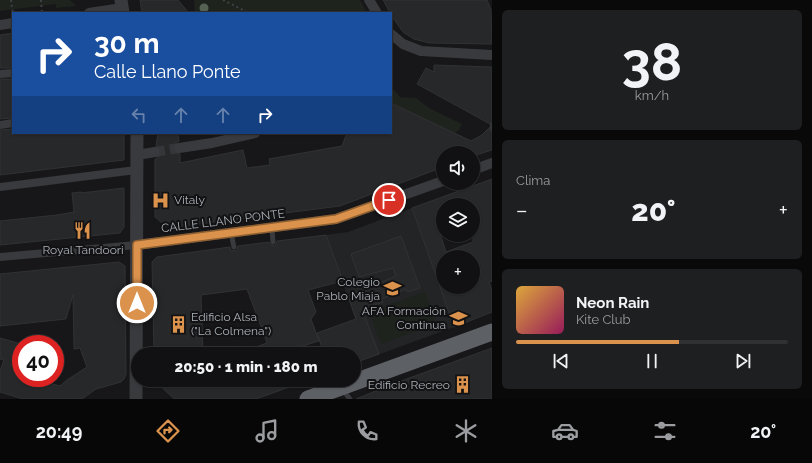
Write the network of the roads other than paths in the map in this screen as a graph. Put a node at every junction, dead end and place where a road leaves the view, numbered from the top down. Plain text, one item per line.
1 (369, 0) edge
2 (122, 7) edge
3 (94, 12) edge
4 (376, 12) edge
5 (12, 23) edge
6 (0, 25) edge
7 (392, 35) edge
8 (492, 55) edge
9 (12, 73) edge
10 (0, 74) edge
11 (12, 123) edge
12 (0, 125) edge
13 (137, 134) edge
14 (218, 134) edge
15 (244, 134) edge
16 (233, 135) edge
17 (212, 143) junction
18 (179, 148) tunnel mouth
19 (155, 152) tunnel mouth
20 (137, 155) junction
21 (492, 163) edge
22 (480, 167) edge
23 (136, 170) junction
24 (436, 183) edge
25 (0, 187) edge
26 (272, 228) junction
27 (231, 233) junction
28 (273, 242) dead end
29 (137, 245) junction
30 (234, 247) dead end
31 (0, 257) edge
32 (492, 332) edge
33 (337, 395) edge
34 (136, 399) edge
35 (308, 399) edge

1 - 4 street
2 - 3 street
5 - 6 street
7 - 8 street
9 - 10 street
11 - 12 street
13 - 20 street
14 - 17 street
15 - 16 street
16 - 17 street
17 - 18 street
19 - 20 street
20 - 23 street
21 - 22 street
23 - 25 street
23 - 29 street
24 - 26 street, CALLE LLANO PONTE
26 - 27 street, CALLE LLANO PONTE
26 - 28 lane
27 - 29 street, CALLE LLANO PONTE
27 - 30 lane
29 - 31 street, CALLE LLANO PONTE
29 - 34 street
32 - 33 highway
33 - 35 highway

